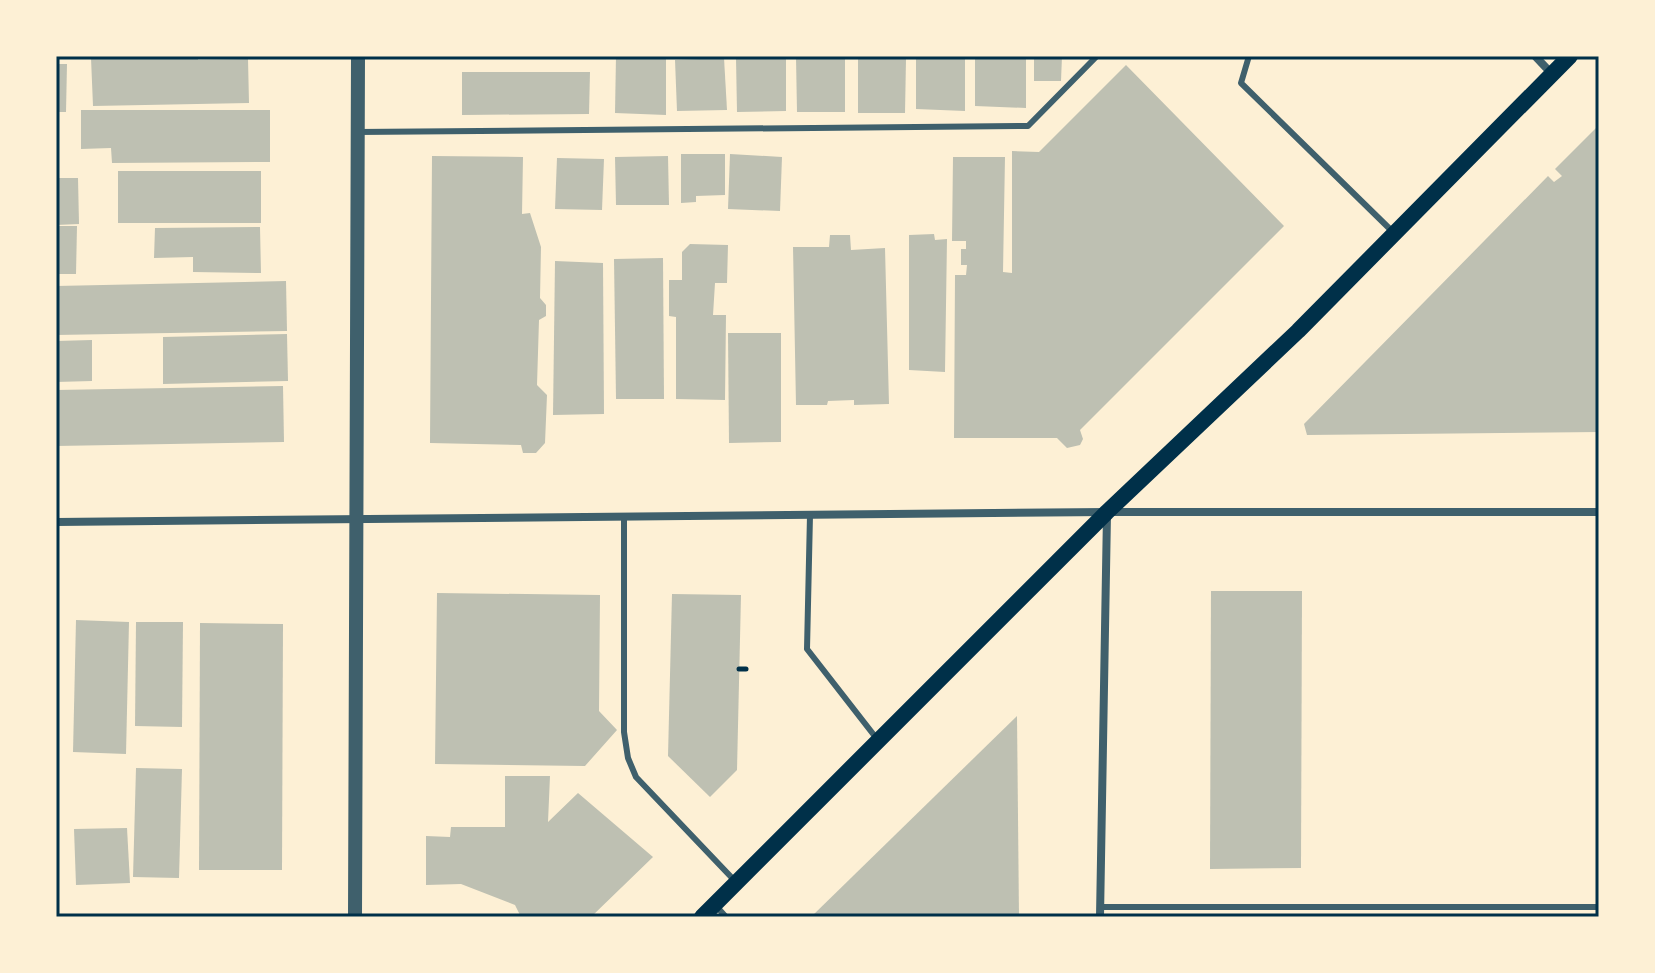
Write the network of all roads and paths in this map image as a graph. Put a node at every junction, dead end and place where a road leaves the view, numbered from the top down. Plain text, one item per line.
1 (358, 56) edge
2 (1097, 56) edge
3 (1249, 56) edge
4 (1535, 56) edge
5 (1570, 56) edge
6 (1552, 74) junction
7 (357, 132) junction
8 (1394, 233) junction
9 (1107, 512) junction
10 (1599, 512) edge
11 (810, 515) junction
12 (624, 516) junction
13 (356, 519) junction
14 (56, 522) edge
15 (739, 669) dead end
16 (746, 669) dead end
17 (879, 740) junction
18 (737, 882) junction
19 (715, 904) junction
20 (1100, 907) junction
21 (1599, 907) edge
22 (355, 917) edge
23 (702, 917) edge
24 (726, 917) edge
25 (1100, 917) edge

1 - 7 street
2 - 7 lane
3 - 8 lane
4 - 6 street
5 - 6 main road
6 - 8 main road
7 - 13 street
8 - 9 main road
9 - 10 street
9 - 11 street
9 - 17 main road
9 - 20 street
11 - 12 street
11 - 17 lane
12 - 13 street
12 - 18 lane
13 - 14 street
13 - 22 street
15 - 16 path
17 - 18 main road
18 - 19 main road
19 - 23 main road
19 - 24 lane
20 - 21 lane
20 - 25 street

